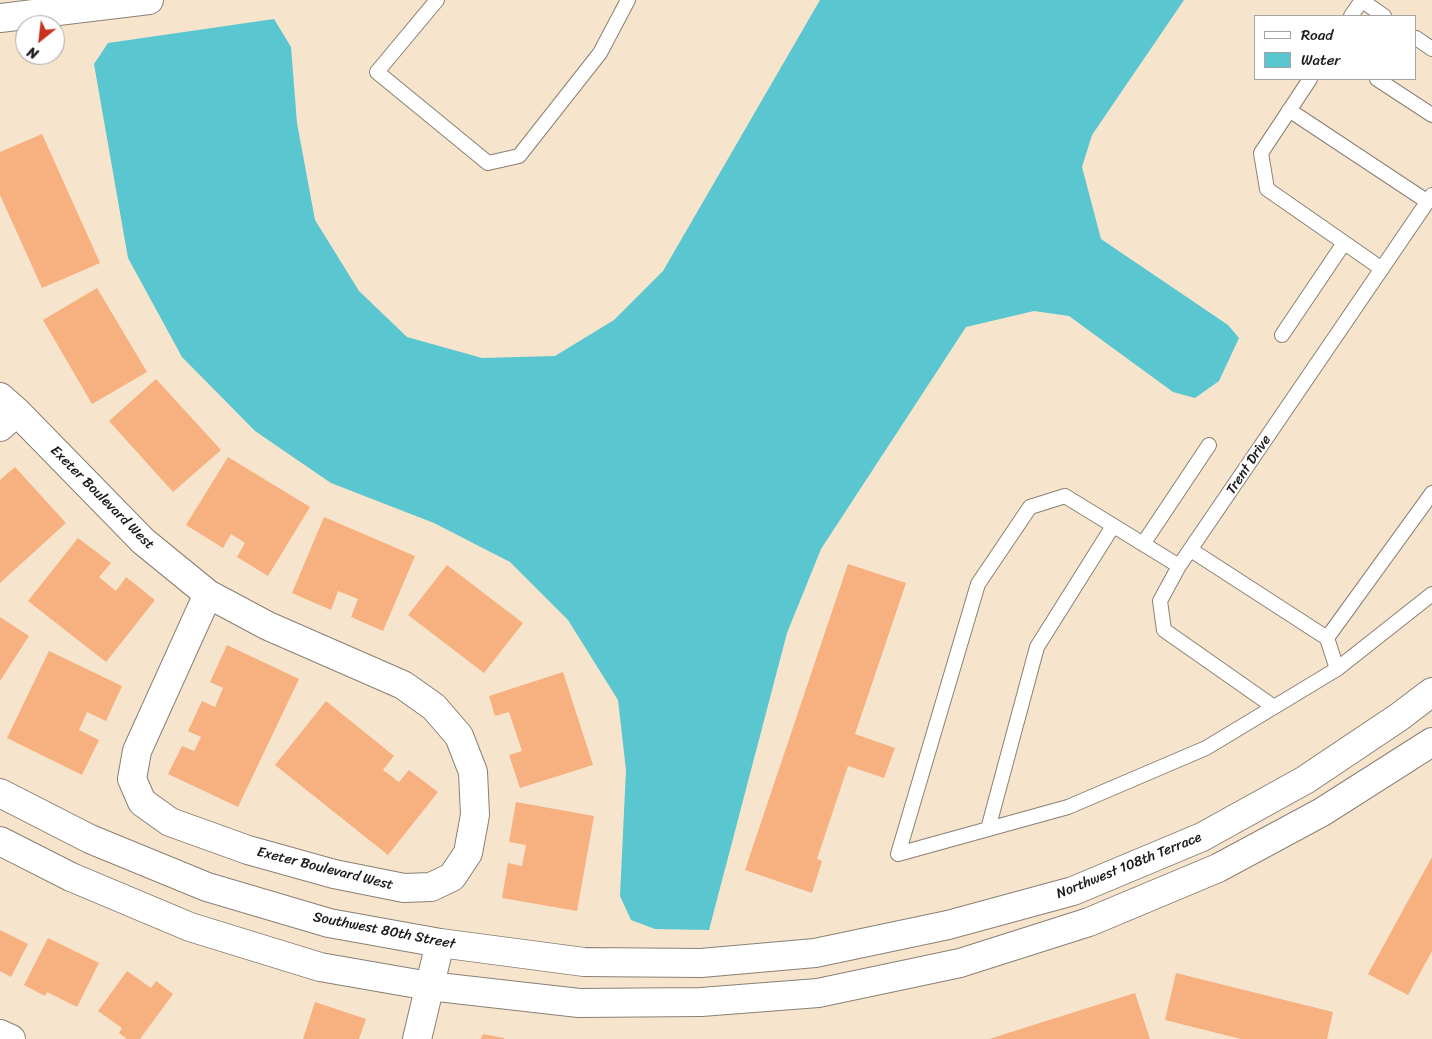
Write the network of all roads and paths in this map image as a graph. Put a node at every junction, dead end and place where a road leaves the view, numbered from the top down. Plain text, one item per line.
1 (149, 0) edge
2 (437, 0) edge
3 (628, 0) edge
4 (1361, 0) edge
5 (1352, 15) edge
6 (1383, 15) edge
7 (0, 18) edge
8 (1417, 39) edge
9 (1432, 49) edge
10 (1309, 80) edge
11 (1378, 80) edge
12 (1289, 110) junction
13 (1432, 116) edge
14 (1430, 198) edge
15 (1344, 243) junction
16 (1382, 269) junction
17 (1282, 336) dead end
18 (6, 412) edge
19 (1209, 445) dead end
20 (1432, 493) edge
21 (1113, 526) junction
22 (1143, 544) junction
23 (1191, 550) junction
24 (1179, 566) junction
25 (208, 594) junction
26 (1432, 594) edge
27 (1327, 638) junction
28 (1338, 669) junction
29 (1432, 692) edge
30 (1274, 707) junction
31 (1432, 742) edge
32 (0, 793) edge
33 (988, 829) junction
34 (0, 841) edge
35 (440, 943) junction
36 (701, 963) joint
37 (429, 986) junction
38 (0, 1034) edge
39 (11, 1039) edge
40 (417, 1039) edge

1 - 7 street
2 - 3 lane
4 - 5 lane
4 - 6 lane
8 - 9 lane
10 - 12 lane
11 - 13 lane
12 - 14 lane
12 - 15 lane
14 - 16 lane, Trent Drive
15 - 16 lane
15 - 17 lane
16 - 23 lane, Trent Drive
18 - 25 street, Exeter Boulevard West
19 - 22 lane
20 - 27 lane
21 - 22 lane
21 - 33 lane
21 - 33 lane
22 - 24 lane
23 - 24 lane, Trent Drive
23 - 27 lane
24 - 30 lane, Trent Drive
25 - 25 street, Exeter Boulevard West
26 - 28 lane
27 - 28 lane
28 - 30 lane
29 - 36 street, Northwest 108th Terrace
30 - 33 lane
31 - 37 street
32 - 35 street, Southwest 80th Street
34 - 37 street
35 - 36 street, Southwest 80th Street
35 - 37 street
37 - 40 street
38 - 39 street

